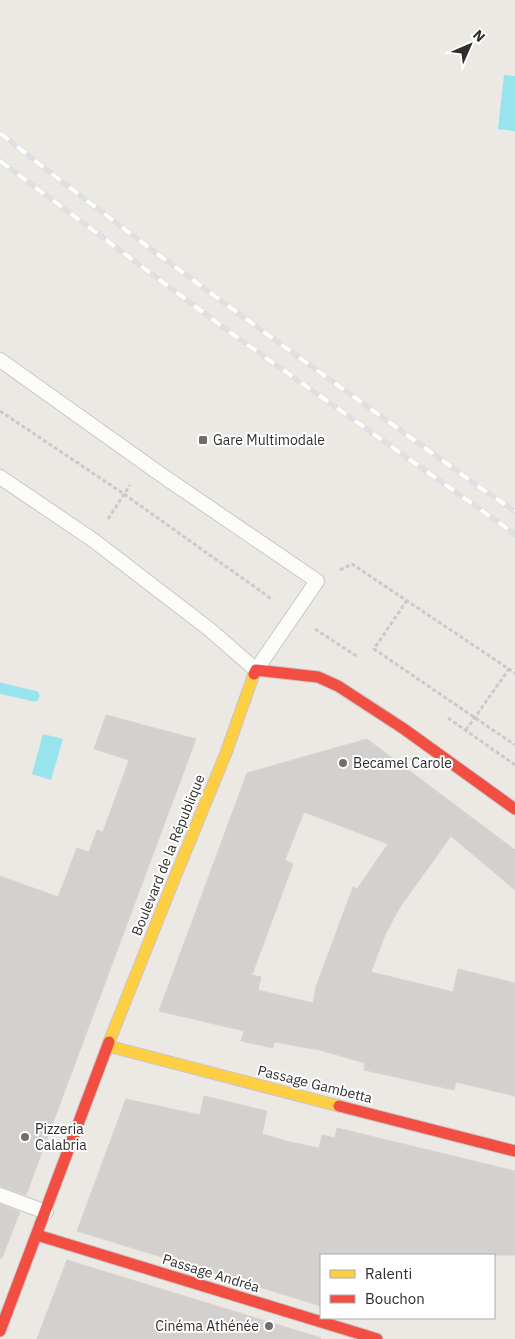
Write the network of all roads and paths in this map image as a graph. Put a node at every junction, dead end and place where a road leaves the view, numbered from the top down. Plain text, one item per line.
1 (0, 360) edge
2 (0, 411) edge
3 (145, 463) junction
4 (0, 478) edge
5 (124, 494) junction
6 (94, 540) junction
7 (317, 581) junction
8 (407, 600) junction
9 (294, 614) junction
10 (360, 658) dead end
11 (509, 669) junction
12 (256, 670) junction
13 (515, 673) edge
14 (442, 713) dead end
15 (475, 718) junction
16 (466, 730) junction
17 (515, 745) edge
18 (445, 758) junction
19 (515, 765) edge
20 (515, 809) edge
21 (108, 1046) junction
22 (515, 1151) edge
23 (0, 1195) edge
24 (46, 1212) junction
25 (36, 1235) junction
26 (0, 1332) edge
27 (377, 1339) edge

1 - 3 lane
2 - 5 path
3 - 5 path
3 - 7 lane
4 - 6 lane
5 - 6 path
5 - 9 path
6 - 12 lane
7 - 8 path
7 - 9 lane
8 - 11 path
8 - 15 path
9 - 10 path
9 - 12 lane
11 - 13 path
11 - 15 path
12 - 18 main road
12 - 21 main road, Boulevard de la République
14 - 16 path
15 - 16 path
15 - 17 path
16 - 18 path
16 - 19 path
18 - 20 main road
21 - 22 main road, Passage Gambetta
21 - 24 main road, Boulevard de la République
23 - 24 lane
24 - 25 main road, Boulevard de la République
25 - 26 main road, Boulevard de la République
25 - 27 main road, Passage Andréa

